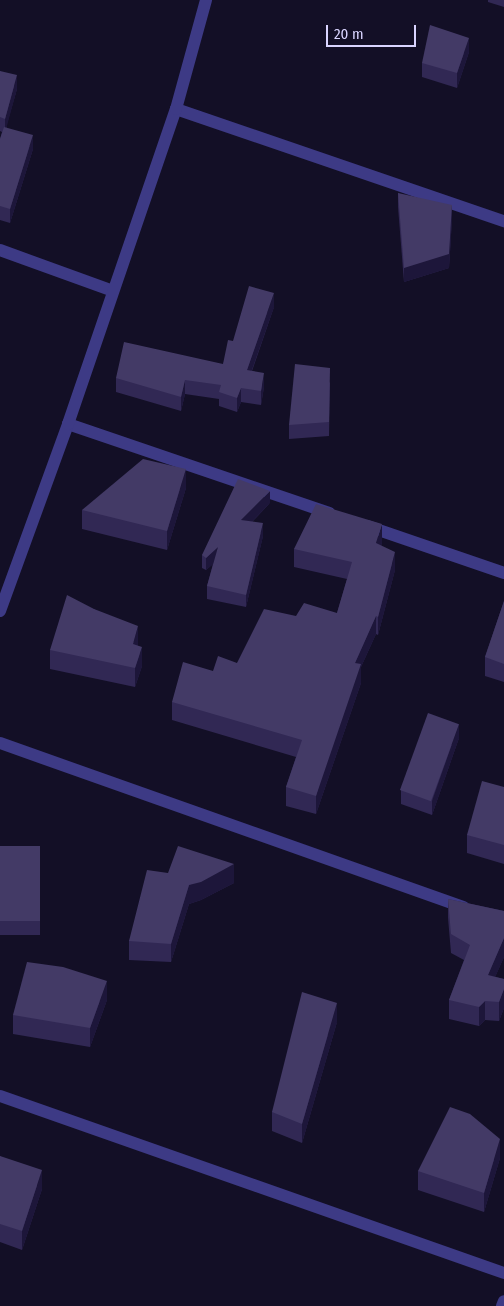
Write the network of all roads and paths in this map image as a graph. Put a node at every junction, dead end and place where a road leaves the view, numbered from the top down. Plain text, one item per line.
1 (206, 0) edge
2 (176, 109) junction
3 (504, 221) edge
4 (0, 250) edge
5 (113, 291) junction
6 (68, 424) junction
7 (337, 516) edge
8 (356, 522) edge
9 (504, 573) edge
10 (1, 605) edge
11 (0, 742) edge
12 (476, 911) edge
13 (0, 1096) edge
14 (504, 1273) edge
15 (504, 1301) edge
16 (502, 1306) edge

1 - 2 street
2 - 3 street
2 - 5 street
4 - 5 street
5 - 6 street
6 - 7 street
6 - 10 street
8 - 9 street
11 - 12 street
13 - 14 street
15 - 16 street

